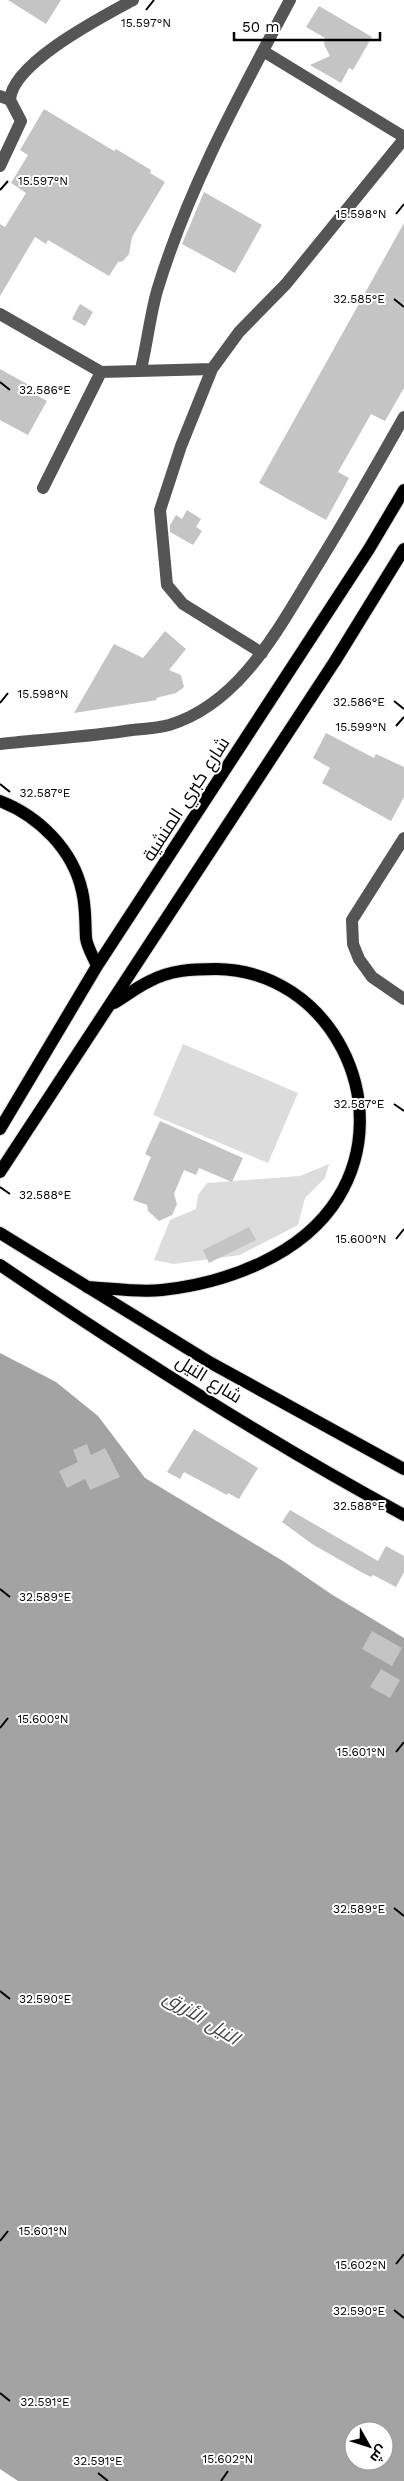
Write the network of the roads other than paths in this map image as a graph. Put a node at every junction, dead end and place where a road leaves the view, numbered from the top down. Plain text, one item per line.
1 (133, 0) edge
2 (290, 0) edge
3 (263, 51) junction
4 (5, 98) edge
5 (404, 138) edge
6 (0, 166) edge
7 (0, 314) edge
8 (142, 369) junction
9 (212, 370) junction
10 (101, 372) junction
11 (404, 417) edge
12 (43, 488) dead end
13 (404, 490) edge
14 (404, 549) edge
15 (262, 653) junction
16 (0, 744) edge
17 (0, 801) edge
18 (404, 838) edge
19 (97, 966) junction
20 (404, 999) edge
21 (110, 1005) junction
22 (0, 1129) edge
23 (0, 1172) edge
24 (0, 1232) edge
25 (0, 1265) edge
26 (87, 1287) junction
27 (404, 1468) edge
28 (404, 1515) edge

1 - 4 street
2 - 3 street
3 - 5 street
3 - 8 street
4 - 6 street
5 - 9 street
7 - 10 street
8 - 9 street
8 - 10 street
9 - 15 street
10 - 12 street
11 - 15 street
13 - 19 main road, شارع كبري المنشية
14 - 21 main road
15 - 16 street
17 - 19 main road
18 - 20 street
19 - 22 main road, شارع كبري المنشية
21 - 23 main road
21 - 26 main road
24 - 26 main road, شارع النيل
25 - 28 main road, شارع النيل
26 - 27 main road, شارع النيل

